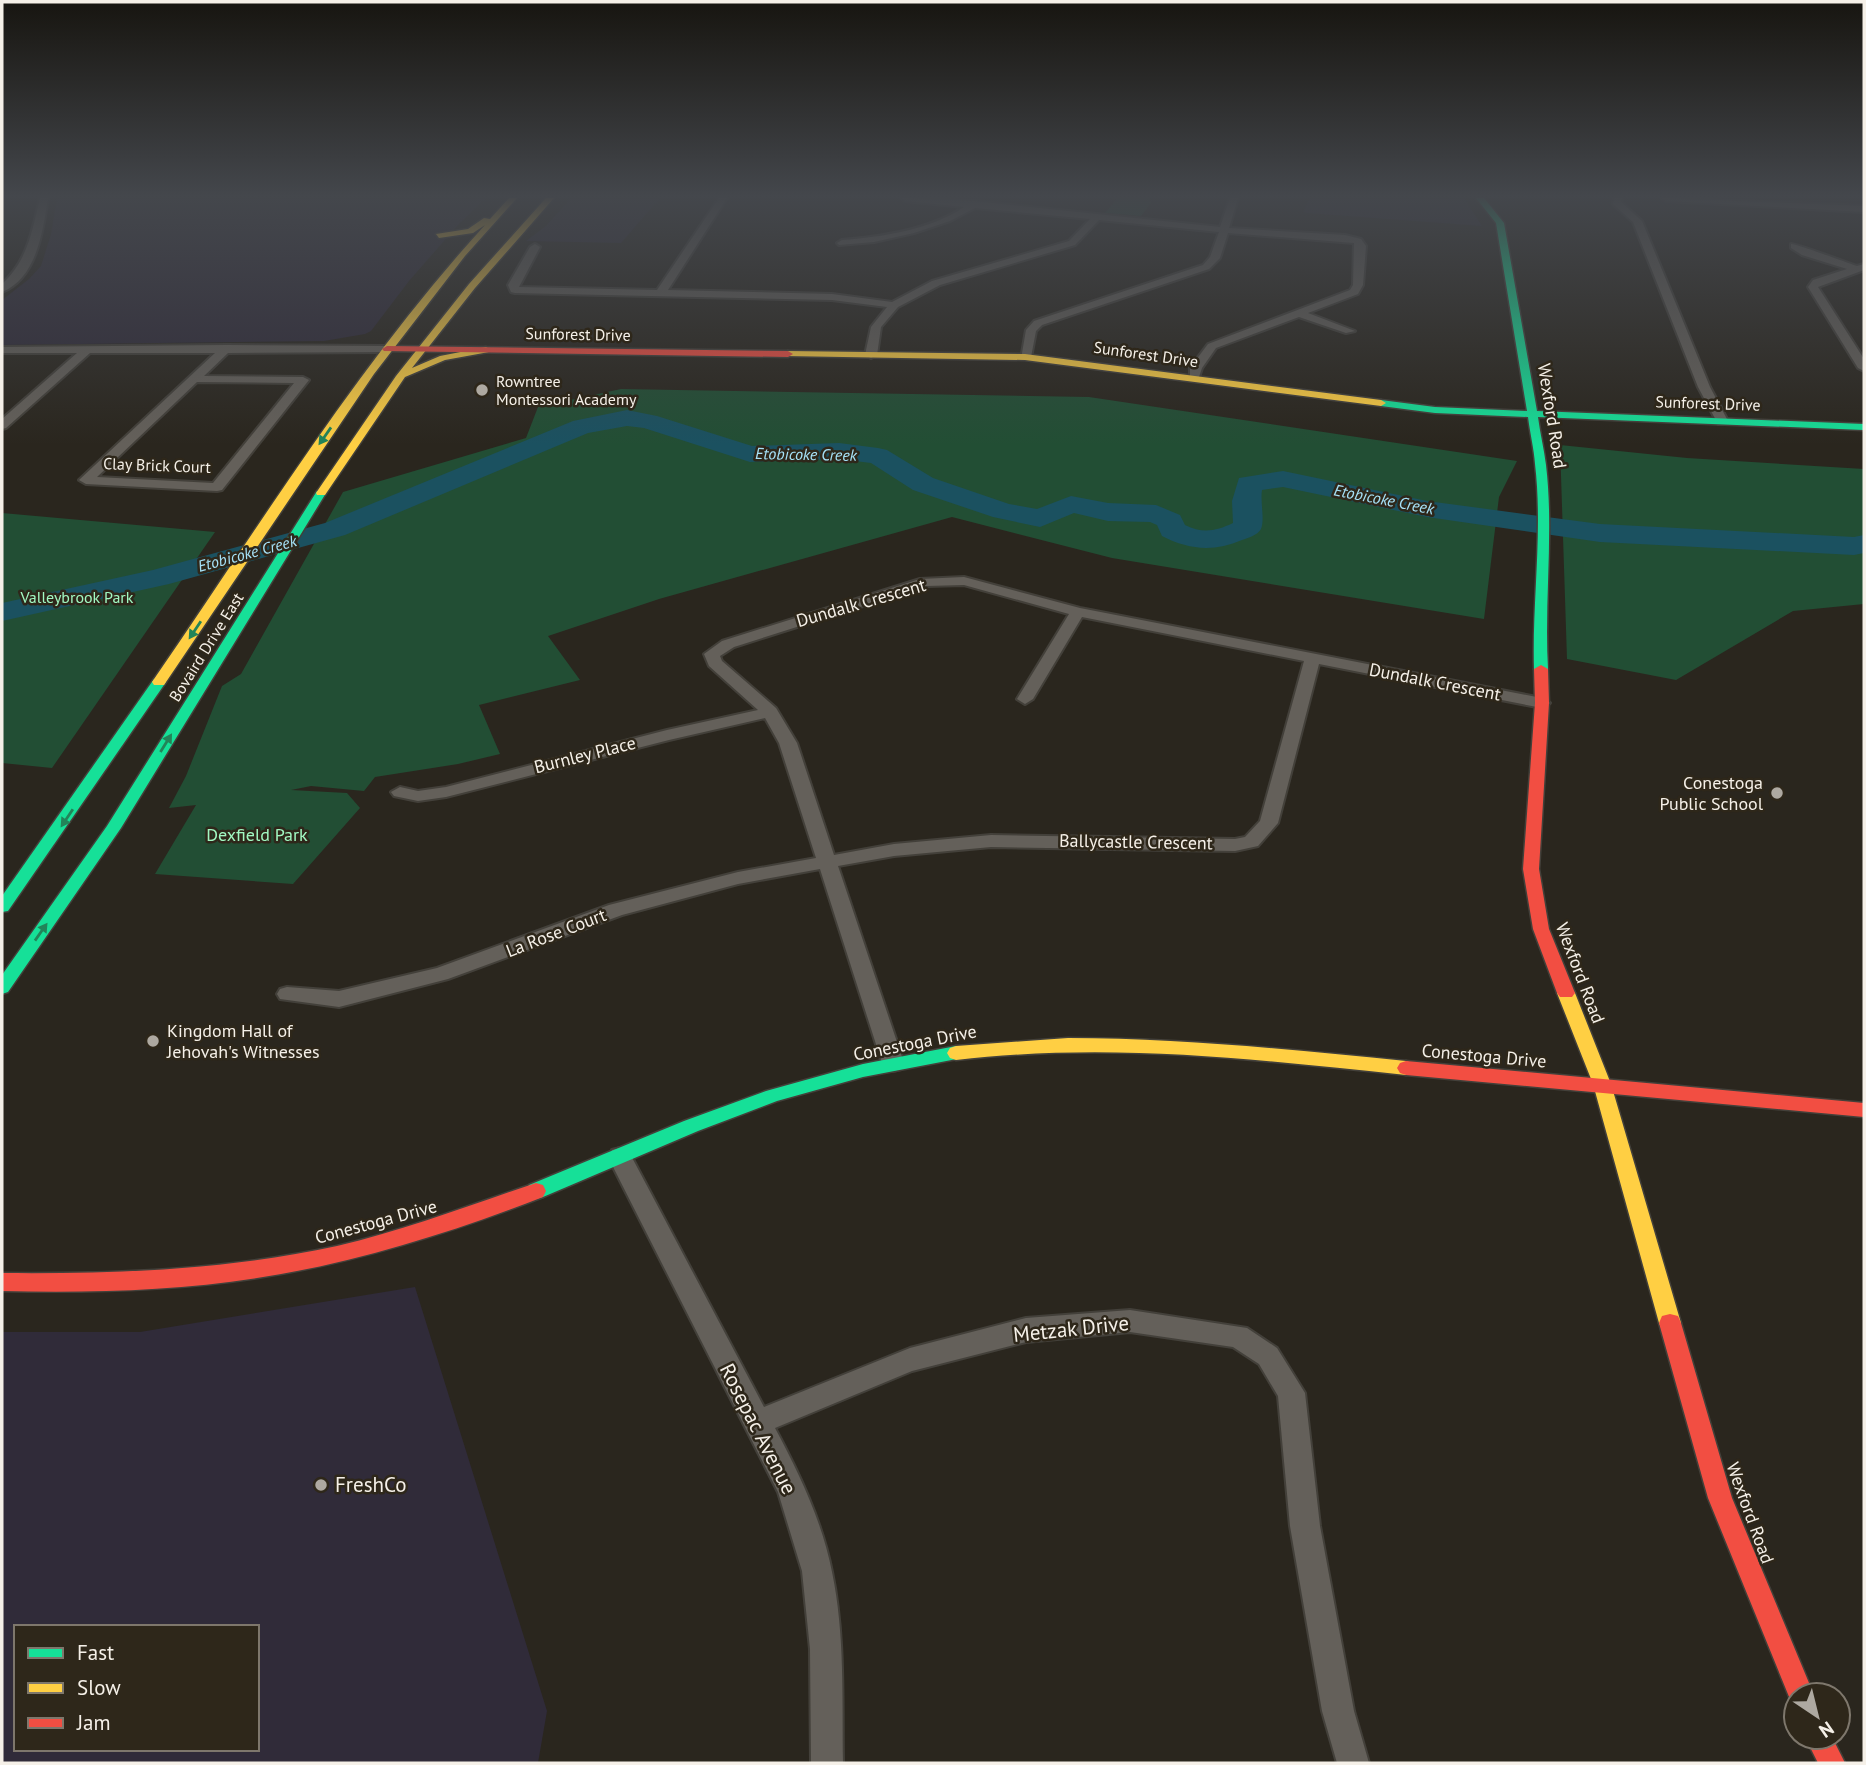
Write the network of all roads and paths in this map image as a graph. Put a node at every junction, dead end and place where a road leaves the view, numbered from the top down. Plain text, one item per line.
1 (441, 280) edge
2 (477, 280) edge
3 (516, 280) edge
4 (669, 280) edge
5 (945, 280) edge
6 (1166, 280) edge
7 (1358, 280) edge
8 (1510, 280) edge
9 (1661, 280) edge
10 (1822, 280) edge
11 (660, 294) junction
12 (894, 305) junction
13 (1298, 313) junction
14 (443, 323) junction
15 (1350, 331) dead end
16 (227, 348) junction
17 (88, 349) junction
18 (387, 349) junction
19 (421, 349) junction
20 (2, 350) edge
21 (486, 350) junction
22 (871, 355) junction
23 (1025, 357) junction
24 (1864, 368) edge
25 (399, 378) junction
26 (1194, 378) junction
27 (196, 379) junction
28 (1532, 413) junction
29 (1722, 421) junction
30 (2, 425) edge
31 (1864, 427) edge
32 (1078, 612) junction
33 (1313, 658) junction
34 (1026, 699) dead end
35 (1542, 703) junction
36 (770, 712) junction
37 (400, 792) dead end
38 (825, 861) junction
39 (2, 907) edge
40 (2, 988) edge
41 (287, 994) dead end
42 (893, 1063) junction
43 (1602, 1084) junction
44 (1864, 1110) edge
45 (620, 1157) junction
46 (2, 1282) edge
47 (756, 1423) junction
48 (1795, 1681) edge
49 (827, 1763) edge
50 (1353, 1763) edge

1 - 18 street, Bovaird Drive East
2 - 14 street, Bovaird Drive East
3 - 11 street
4 - 11 street
5 - 12 street
6 - 23 street
7 - 13 street
8 - 28 street, Wexford Road
9 - 29 street
10 - 24 street
11 - 12 street
12 - 22 street
13 - 15 street
13 - 26 street
14 - 19 street, Bovaird Drive East
14 - 21 street
16 - 17 street
16 - 18 street
16 - 27 street, Clay Brick Court
17 - 20 street
17 - 30 street
18 - 19 street, Sunforest Drive
18 -> 39 street, Bovaird Drive East
19 - 21 street, Sunforest Drive
19 - 25 street, Bovaird Drive East
21 - 22 street, Sunforest Drive
21 - 25 street
22 - 23 street, Sunforest Drive
23 - 26 street, Sunforest Drive
40 -> 25 street, Bovaird Drive East
26 - 28 street, Sunforest Drive
27 - 27 street, Clay Brick Court
28 - 29 street, Sunforest Drive
28 - 35 street, Wexford Road
29 - 31 street, Sunforest Drive
32 - 33 street, Dundalk Crescent
32 - 34 street
32 - 36 street, Dundalk Crescent
33 - 35 street, Dundalk Crescent
33 - 38 street, Ballycastle Crescent
35 - 43 street, Wexford Road
36 - 37 street, Burnley Place
36 - 38 street, Dundalk Crescent
38 - 41 street, La Rose Court
38 - 42 street, Dundalk Crescent
42 - 43 street, Conestoga Drive
42 - 45 street, Conestoga Drive
43 - 44 street, Conestoga Drive
43 - 48 street, Wexford Road
45 - 46 street, Conestoga Drive
45 - 47 street, Rosepac Avenue
47 - 49 street, Rosepac Avenue
47 - 50 street, Metzak Drive

